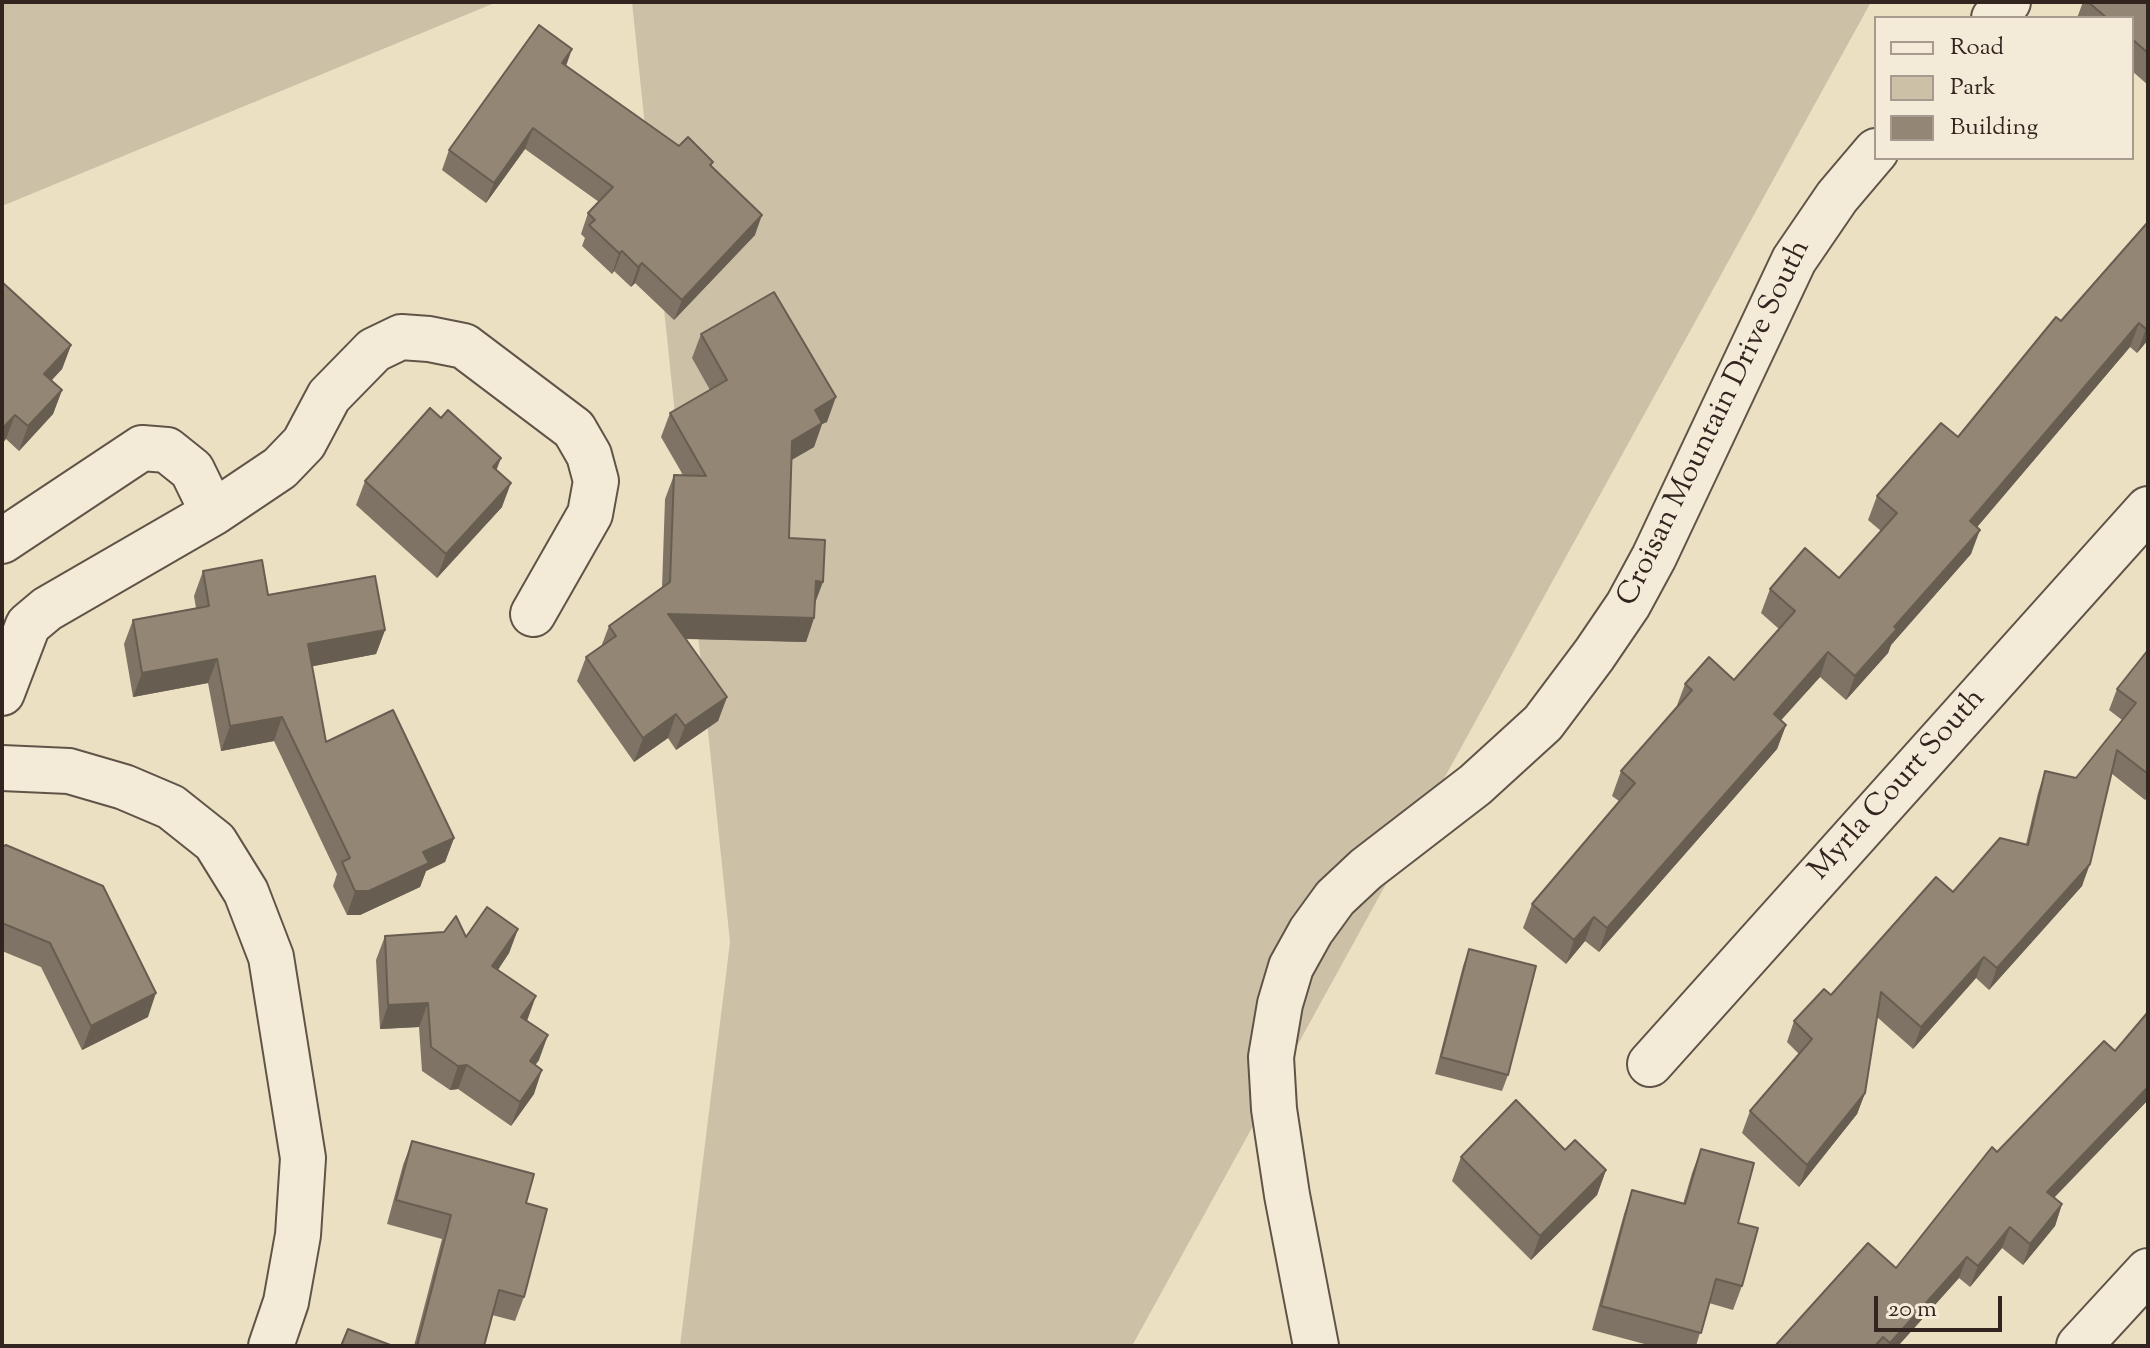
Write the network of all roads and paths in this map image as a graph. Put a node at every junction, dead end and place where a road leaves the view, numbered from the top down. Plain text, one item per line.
1 (1874, 153) edge
2 (2148, 509) edge
3 (213, 513) junction
4 (2, 541) edge
5 (533, 614) dead end
6 (2, 693) edge
7 (2, 768) edge
8 (1650, 1064) dead end
9 (2148, 1271) edge
10 (271, 1346) edge
11 (1316, 1346) edge
12 (2079, 1346) edge

1 - 11 street, Croisan Mountain Drive South
2 - 8 street, Myrla Court South
3 - 4 street
3 - 5 street
3 - 6 street
7 - 10 street
9 - 12 street

